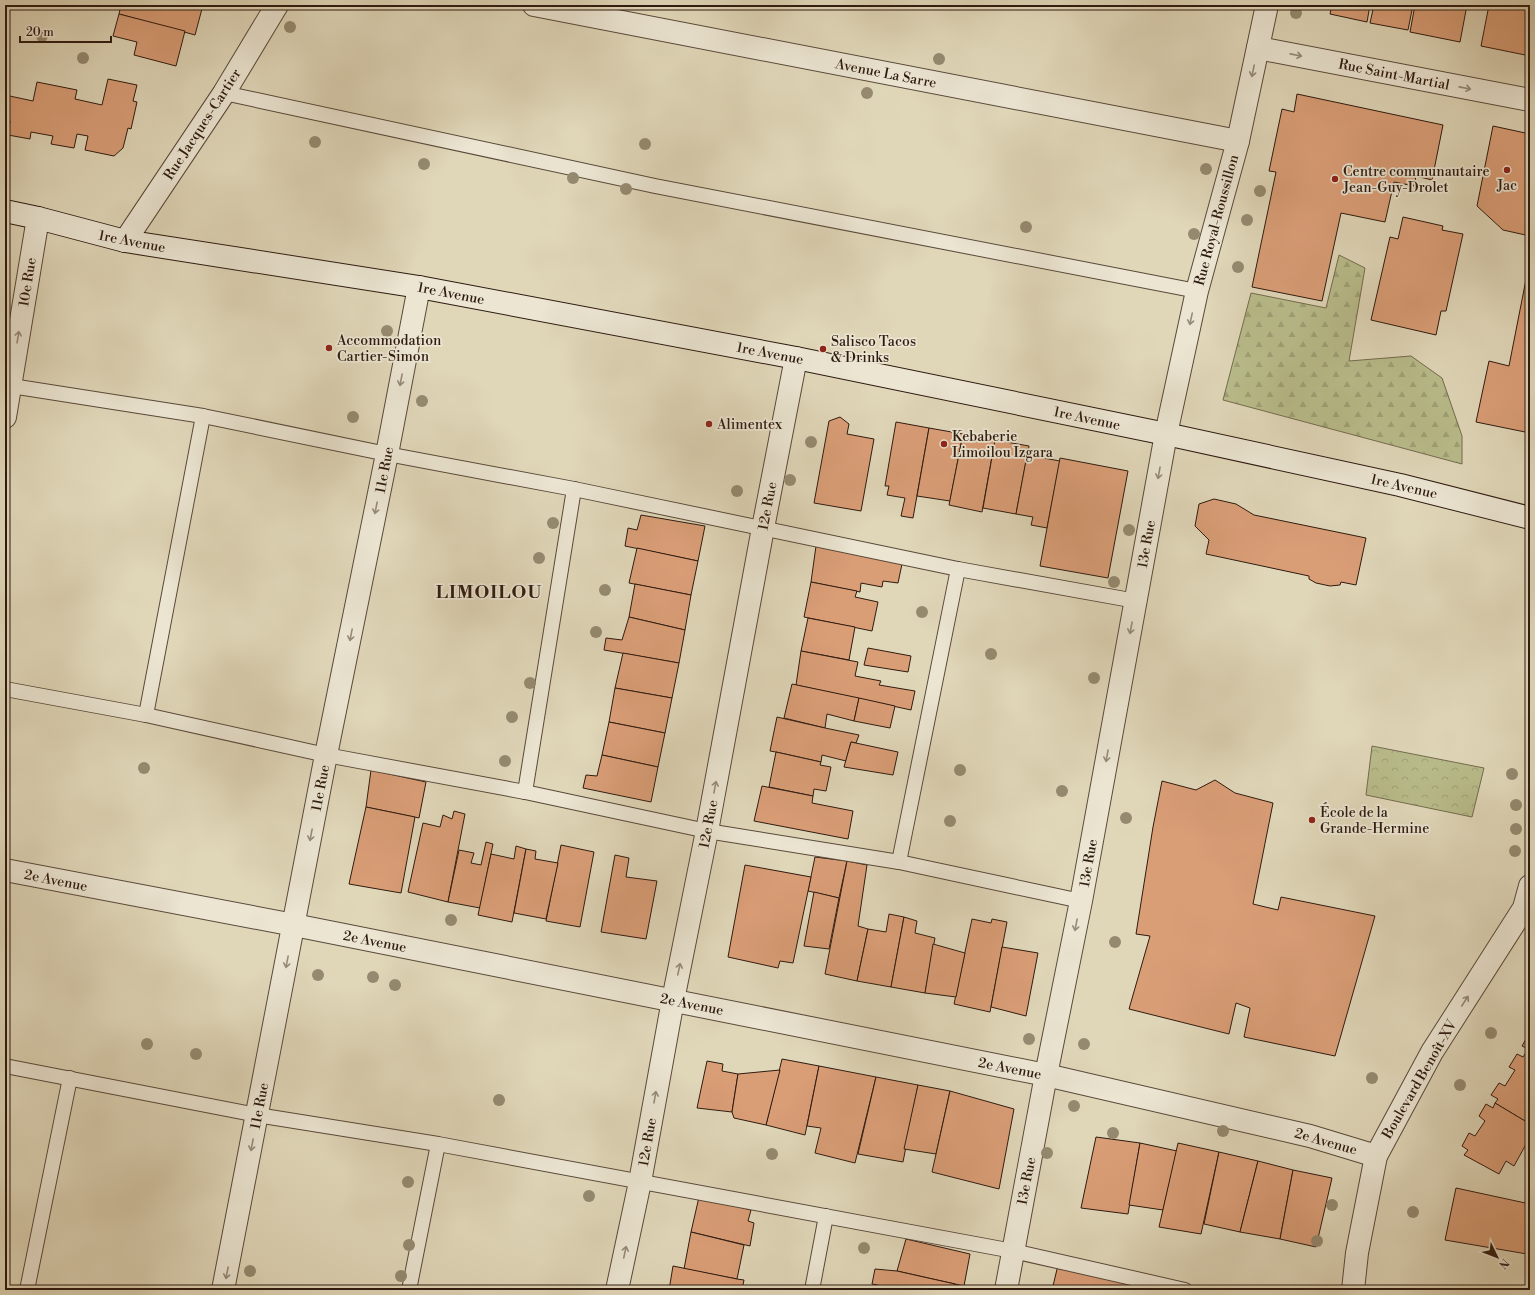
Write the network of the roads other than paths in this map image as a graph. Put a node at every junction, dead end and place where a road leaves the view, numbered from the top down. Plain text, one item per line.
1 (277, 5) edge
2 (534, 5) edge
3 (1267, 5) edge
4 (1258, 48) junction
5 (224, 93) junction
6 (1530, 100) edge
7 (1238, 141) junction
8 (5, 211) edge
9 (38, 218) junction
10 (125, 241) junction
11 (419, 287) junction
12 (1197, 291) junction
13 (796, 358) junction
14 (8, 386) edge
15 (203, 416) junction
16 (5, 417) edge
17 (1166, 434) junction
18 (387, 454) junction
19 (574, 489) junction
20 (1530, 518) edge
21 (762, 528) junction
22 (958, 569) junction
23 (1136, 601) junction
24 (5, 689) edge
25 (146, 715) junction
26 (326, 755) junction
27 (525, 792) junction
28 (707, 831) junction
29 (899, 862) junction
30 (5, 870) edge
31 (1530, 886) edge
32 (1081, 901) junction
33 (294, 925) junction
34 (673, 1000) junction
35 (5, 1066) edge
36 (1046, 1075) junction
37 (70, 1078) junction
38 (258, 1115) junction
39 (438, 1144) junction
40 (1376, 1156) junction
41 (640, 1182) junction
42 (826, 1216) junction
43 (1013, 1251) junction
44 (28, 1290) edge
45 (223, 1290) edge
46 (409, 1290) edge
47 (617, 1290) edge
48 (812, 1290) edge
49 (1006, 1290) edge
50 (1185, 1290) edge
51 (1353, 1290) edge

1 - 5 street, Rue Jacques-Cartier
2 - 7 street, Avenue La Sarre
3 - 4 street, Rue Royal-Roussillon
4 -> 6 street, Rue Saint-Martial
4 -> 7 street, Rue Royal-Roussillon
5 - 10 street, Rue Jacques-Cartier
5 - 12 lane
7 - 12 street, Rue Royal-Roussillon
8 - 9 street, 1re Avenue
9 - 10 street, 1re Avenue
14 -> 9 street, 10e Rue
10 - 11 street, 1re Avenue
11 - 13 street, 1re Avenue
11 -> 18 street, 11e Rue
12 -> 17 street, Rue Royal-Roussillon
13 - 17 street, 1re Avenue
13 - 21 street, 12e Rue
14 - 15 lane
14 - 16 street, 10e Rue
15 - 18 lane
15 - 25 lane
17 - 20 street, 1re Avenue
17 -> 23 street, 13e Rue
18 - 19 lane
18 -> 26 street, 11e Rue
19 - 21 lane
19 - 27 lane
21 - 22 lane
28 -> 21 street, 12e Rue
22 - 23 lane
22 - 29 lane
23 -> 32 street, 13e Rue
24 - 25 lane
25 - 26 lane
26 - 27 lane
26 -> 33 street, 11e Rue
27 - 28 lane
28 - 29 lane
34 -> 28 street, 12e Rue
29 - 32 lane
30 - 33 street, 2e Avenue
40 -> 31 street, Boulevard Benoît-XV
32 -> 36 street, 13e Rue
33 - 34 street, 2e Avenue
33 -> 38 street, 11e Rue
34 - 36 street, 2e Avenue
41 -> 34 street, 12e Rue
35 - 37 lane
36 - 40 street, 2e Avenue
36 - 43 street, 13e Rue
37 - 38 lane
37 - 44 lane
38 - 39 lane
38 -> 45 street, 11e Rue
39 - 41 lane
39 - 46 lane
40 - 51 street, Boulevard Benoît-XV
41 - 42 lane
47 -> 41 street, 12e Rue
42 - 43 lane
42 - 48 lane
43 - 49 street, 13e Rue
43 - 50 lane

